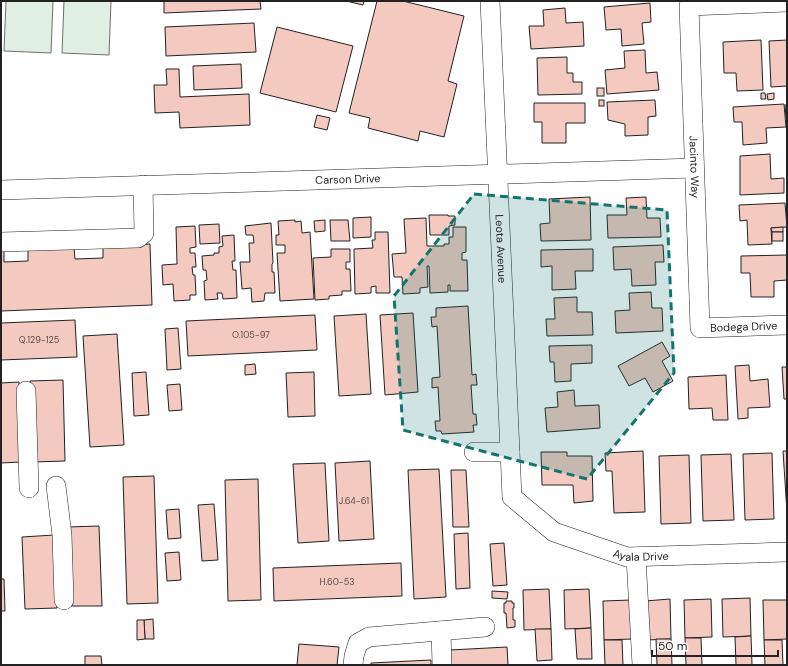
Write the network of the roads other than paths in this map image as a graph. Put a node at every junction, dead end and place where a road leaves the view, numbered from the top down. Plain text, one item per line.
1 (490, 1) edge
2 (787, 2) edge
3 (694, 168) junction
4 (497, 176) junction
5 (143, 185) junction
6 (1, 190) edge
7 (1, 242) edge
8 (787, 325) edge
9 (700, 328) joint
10 (26, 391) dead end
11 (474, 452) dead end
12 (510, 452) junction
13 (56, 486) dead end
14 (29, 488) dead end
15 (512, 497) joint
16 (787, 552) edge
17 (636, 557) junction
18 (64, 600) dead end
19 (485, 627) dead end
20 (441, 631) junction
21 (353, 665) edge
22 (442, 665) edge
23 (642, 665) edge

1 - 4 street, Leota Avenue
2 - 3 street, Jacinto Way
3 - 4 street, Carson Drive
3 - 9 street, Jacinto Way
4 - 5 street, Carson Drive
4 - 12 street, Leota Avenue
5 - 6 street, Carson Drive
5 - 7 street
8 - 9 street, Bodega Drive
10 - 14 street
11 - 12 street
12 - 15 street, Leota Avenue
13 - 18 street
15 - 17 street, Ayala Drive
16 - 17 street, Ayala Drive
17 - 23 street
19 - 20 street
20 - 21 street
20 - 22 street

